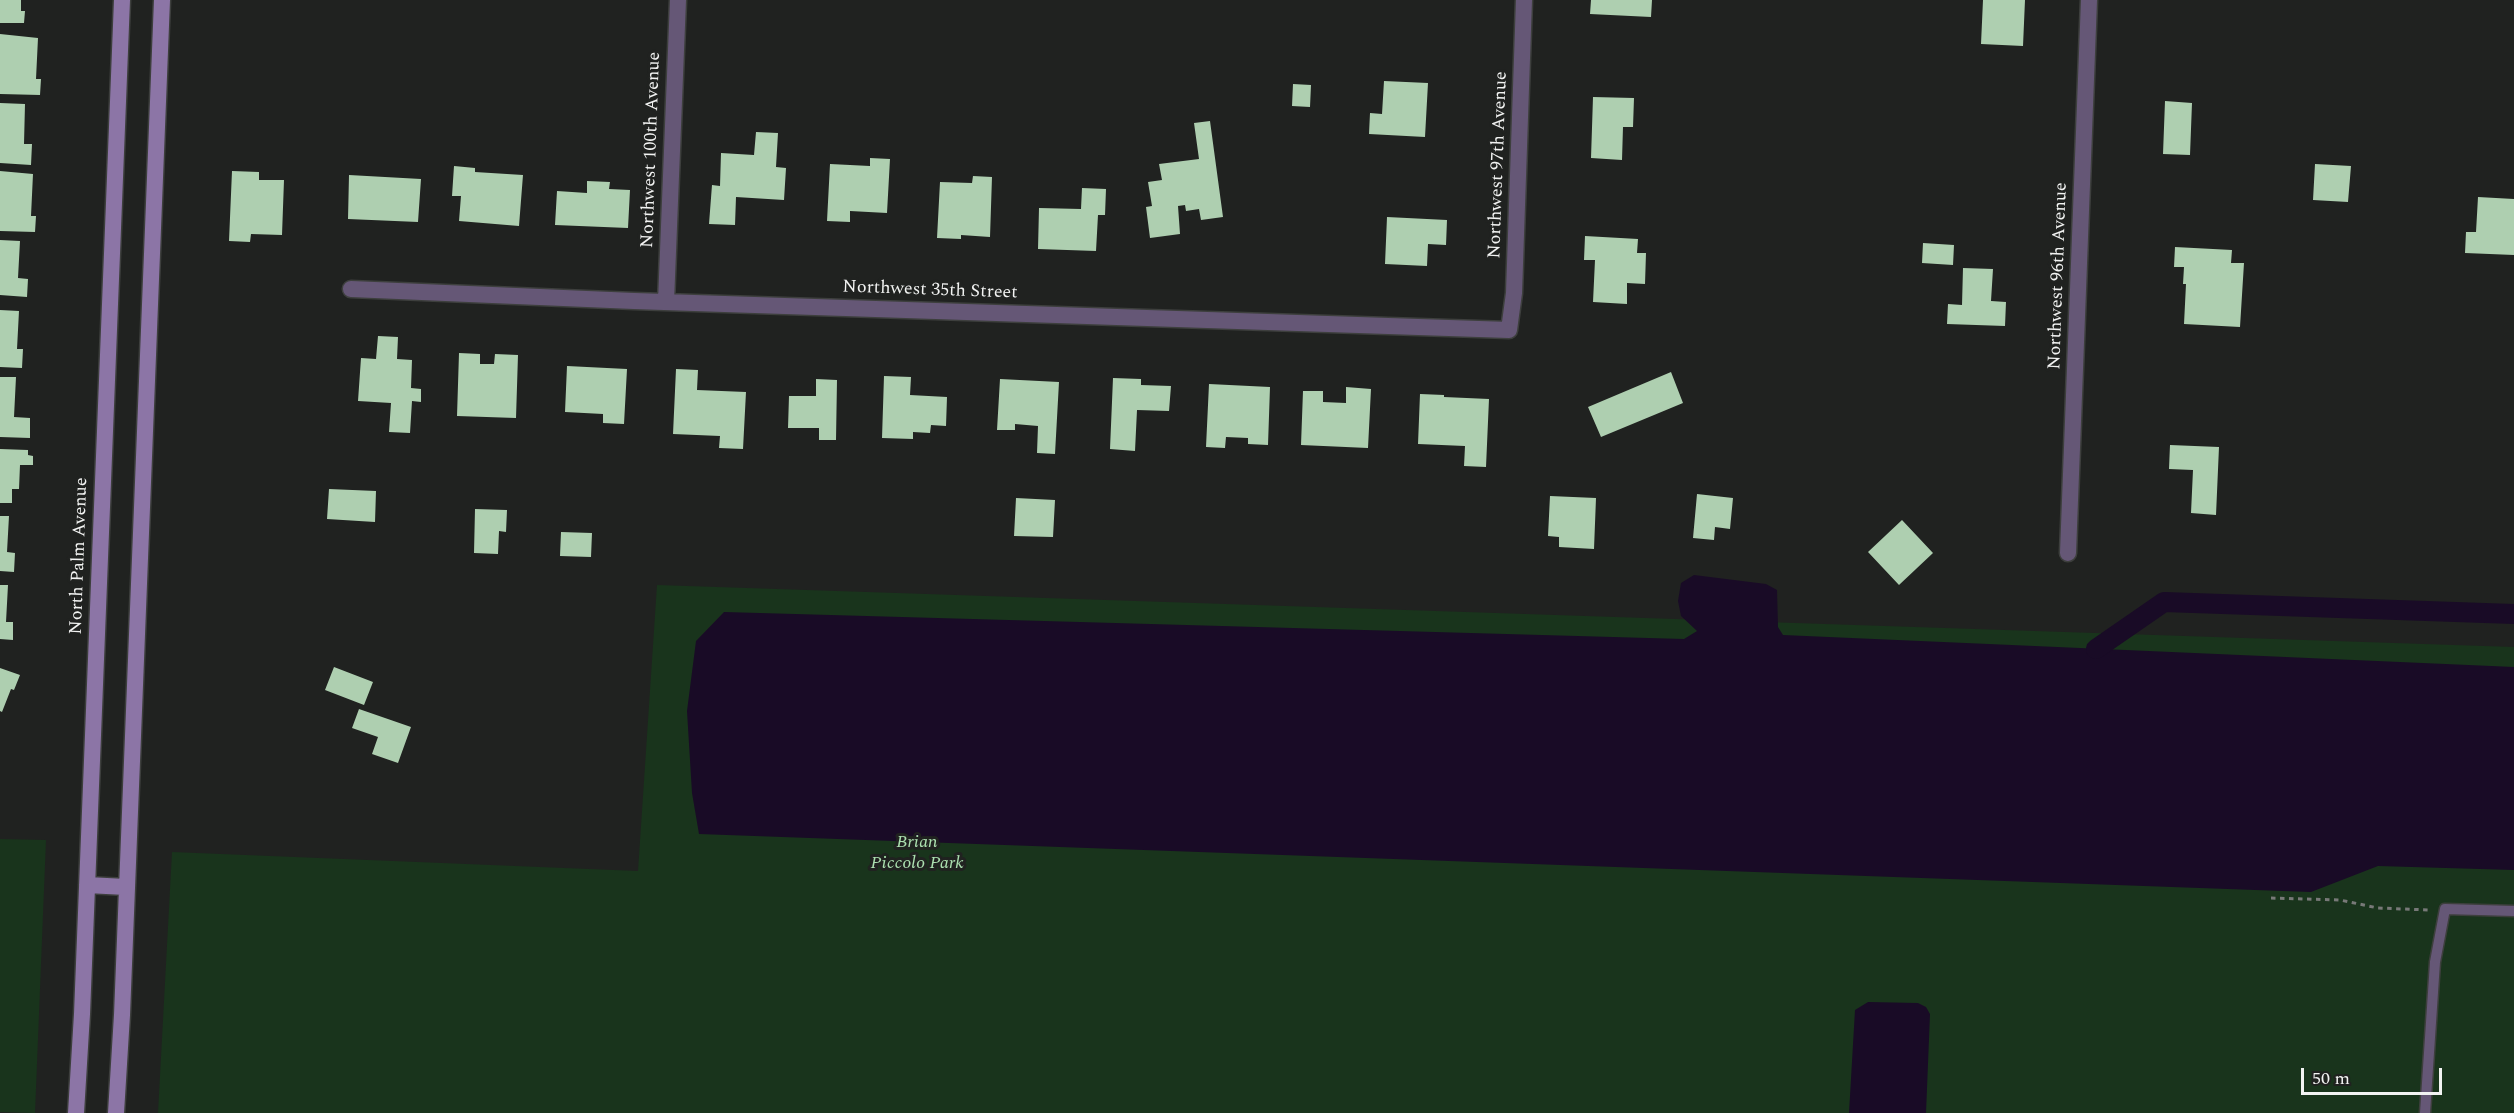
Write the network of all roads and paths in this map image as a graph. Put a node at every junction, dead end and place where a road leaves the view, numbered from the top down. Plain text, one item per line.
1 (122, 0) edge
2 (162, 0) edge
3 (678, 0) edge
4 (1524, 0) edge
5 (2090, 0) edge
6 (351, 289) dead end
7 (666, 302) junction
8 (1509, 330) joint
9 (2068, 553) dead end
10 (87, 885) junction
11 (126, 887) junction
12 (2271, 898) dead end
13 (2514, 911) edge
14 (2441, 928) junction
15 (76, 1113) edge
16 (116, 1113) edge
17 (2425, 1113) edge

1 - 10 main road, North Palm Avenue
2 - 11 main road
3 - 7 street, Northwest 100th Avenue
4 - 8 street, Northwest 97th Avenue
5 - 9 street, Northwest 96th Avenue
6 - 7 street, Northwest 35th Street
7 - 8 street, Northwest 35th Street
10 - 11 main road
10 - 15 main road, North Palm Avenue
11 - 16 main road
12 - 14 path
13 - 14 lane
14 - 17 lane

